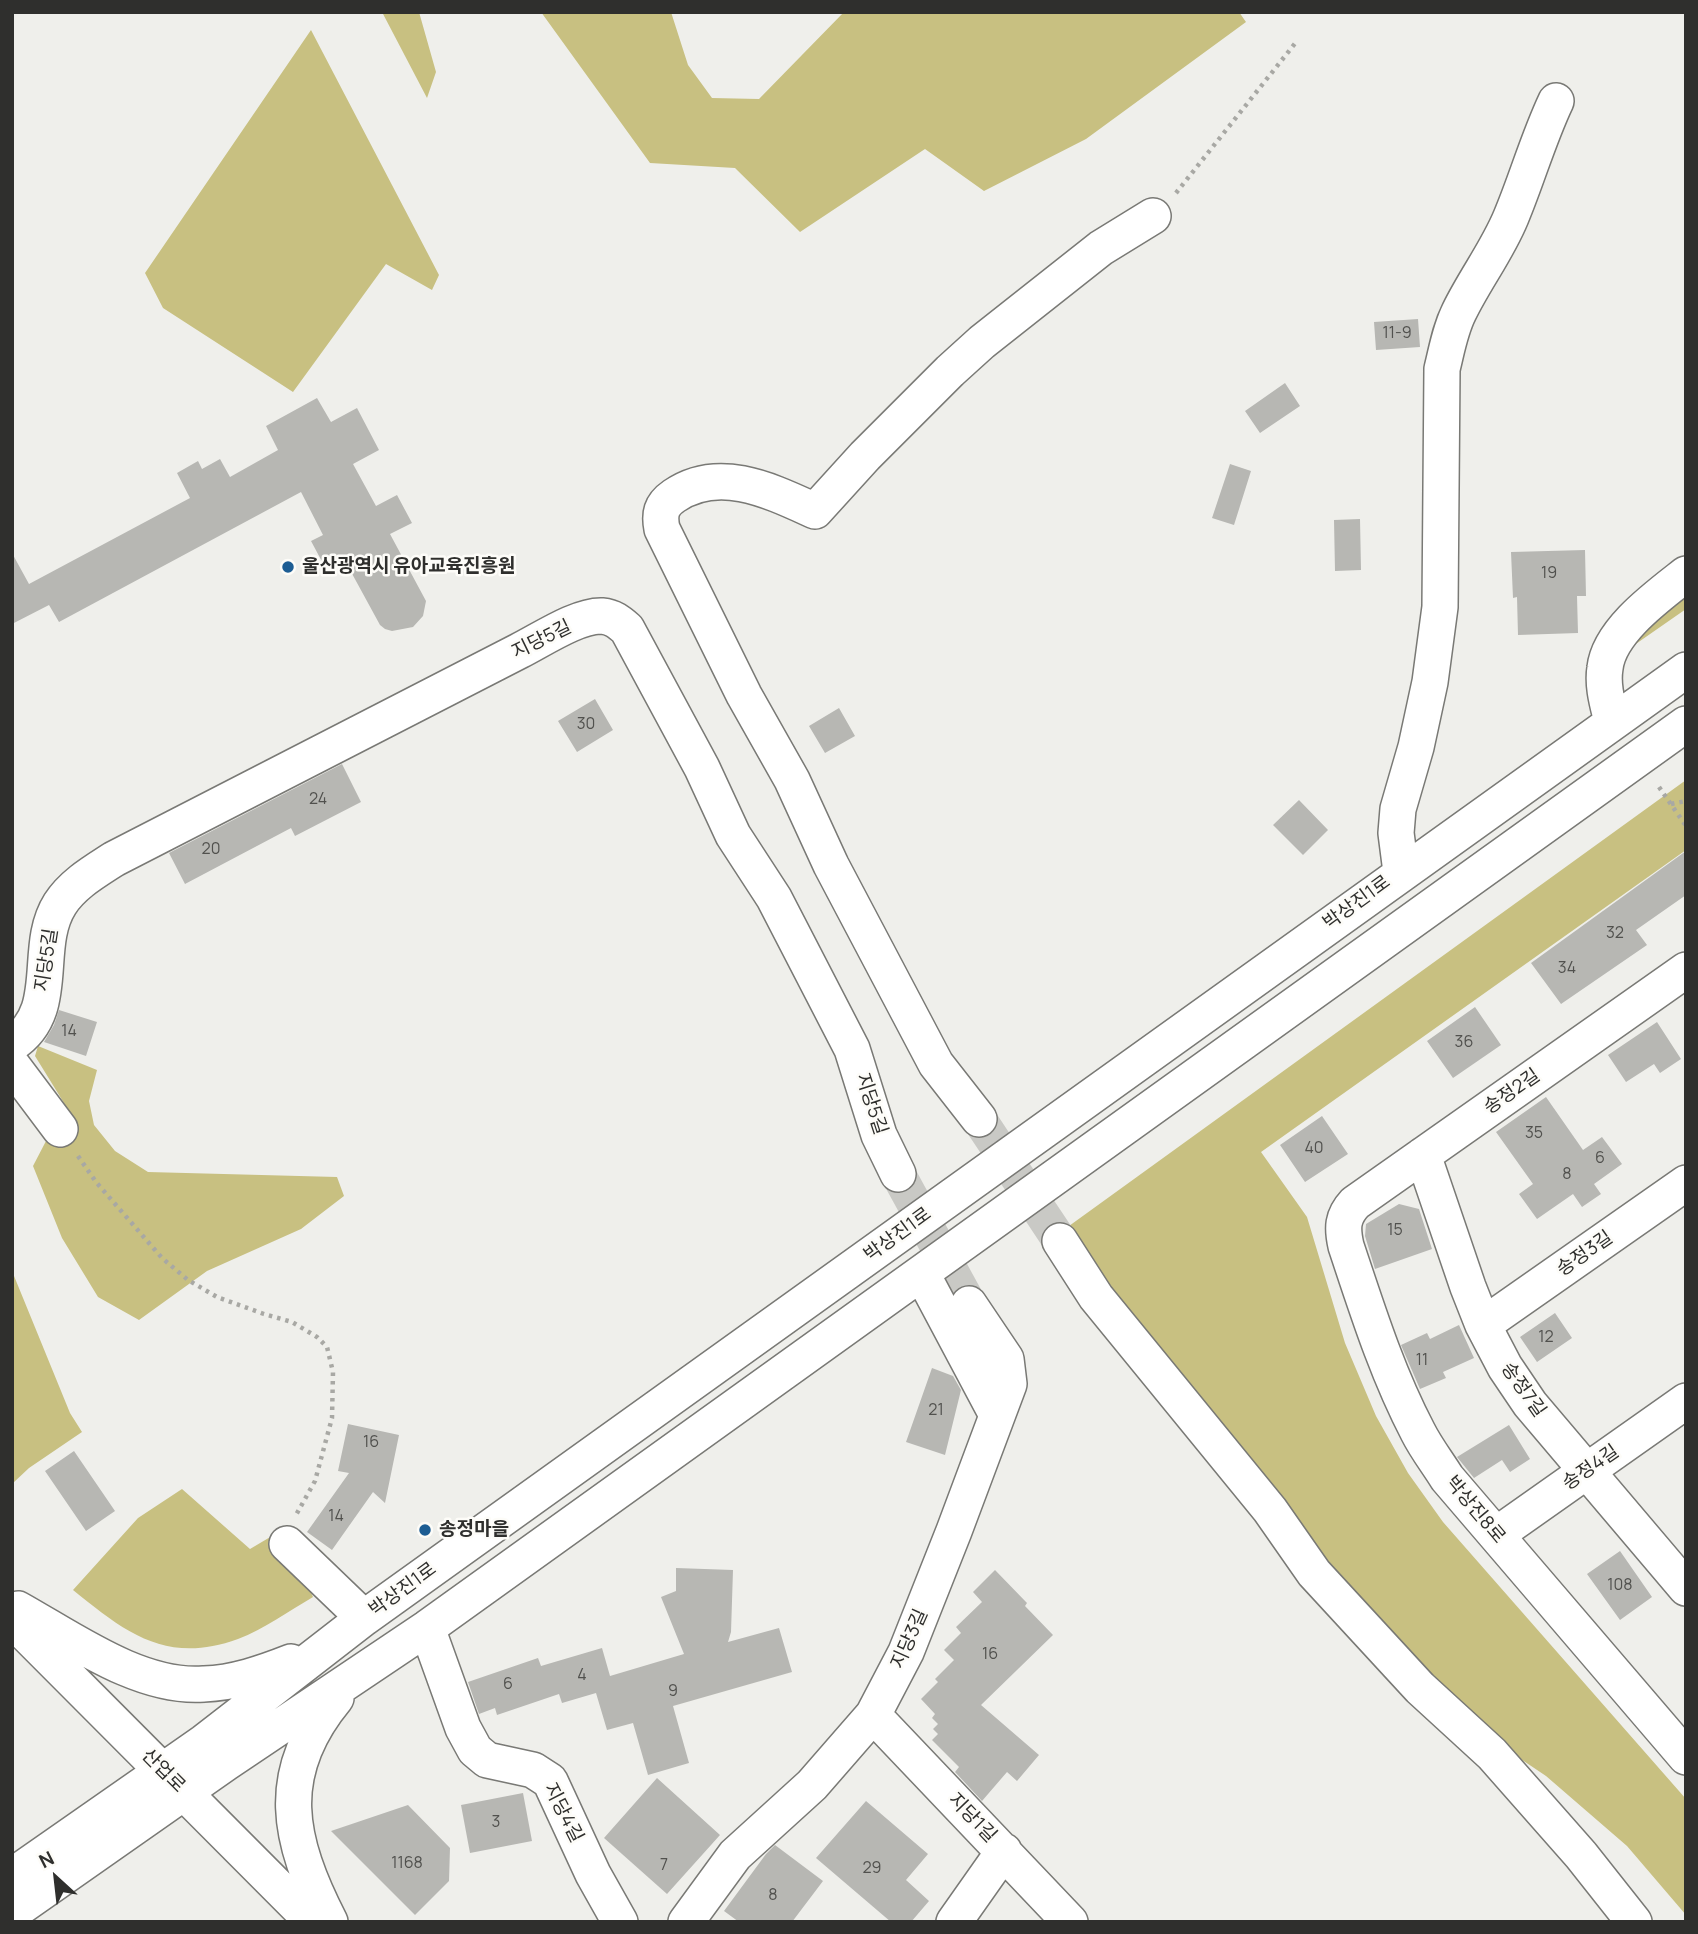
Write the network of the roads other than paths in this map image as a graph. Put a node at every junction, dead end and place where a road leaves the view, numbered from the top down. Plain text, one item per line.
1 (1556, 101) dead end
2 (1153, 216) road end
3 (1686, 574) edge
4 (1686, 670) edge
5 (1612, 722) junction
6 (1686, 724) edge
7 (1401, 872) junction
8 (1686, 970) edge
9 (12, 1044) edge
10 (12, 1065) edge
11 (979, 1119) tunnel mouth
12 (60, 1129) road end
13 (1423, 1155) junction
14 (898, 1174) tunnel mouth
15 (1686, 1183) edge
16 (1344, 1220) joint
17 (1060, 1241) tunnel mouth
18 (922, 1273) junction
19 (969, 1304) tunnel mouth
20 (1483, 1325) junction
21 (1686, 1401) edge
22 (997, 1415) junction
23 (1587, 1471) junction
24 (1496, 1535) junction
25 (287, 1544) road end
26 (1686, 1588) edge
27 (12, 1606) edge
28 (364, 1618) junction
29 (12, 1620) edge
30 (427, 1628) junction
31 (321, 1650) junction
32 (351, 1681) junction
33 (873, 1715) junction
34 (1686, 1757) edge
35 (173, 1781) junction
36 (1004, 1851) junction
37 (17, 1891) edge
38 (313, 1922) edge
39 (330, 1922) edge
40 (620, 1922) edge
41 (686, 1922) edge
42 (954, 1922) edge
43 (1070, 1922) edge
44 (1634, 1922) edge

1 - 7 street
2 - 11 street
3 - 5 street
4 - 5 street, 박상진1로
5 - 7 street, 박상진1로
6 - 18 street, 박상진1로
7 - 28 street, 박상진1로
8 - 13 street, 송정2길
9 - 14 street, 지당5길
10 - 12 street
13 - 16 street, 송정2길
13 - 20 street, 송정7길
15 - 20 street, 송정3길
16 - 24 street, 박상진8로
17 - 44 street
18 - 22 street
18 - 30 street, 박상진1로
19 - 22 street, 지당3길
20 - 23 street, 송정7길
21 - 23 street, 송정4길
22 - 33 street, 지당3길
23 - 24 street, 송정4길
23 - 26 street, 송정7길
24 - 34 street, 박상진8로
25 - 28 street
27 - 31 street
28 - 31 street, 박상진1로
29 - 35 street, 산업로
30 - 32 street, 박상진1로
30 - 40 street, 지당4길
31 - 35 street, 박상진1로
32 - 35 street, 박상진1로
32 - 39 street
33 - 36 street, 지당1길
33 - 41 street, 지당3길
35 - 37 street, 박상진1로
35 - 38 street, 산업로
36 - 42 street
36 - 43 street, 지당1길

